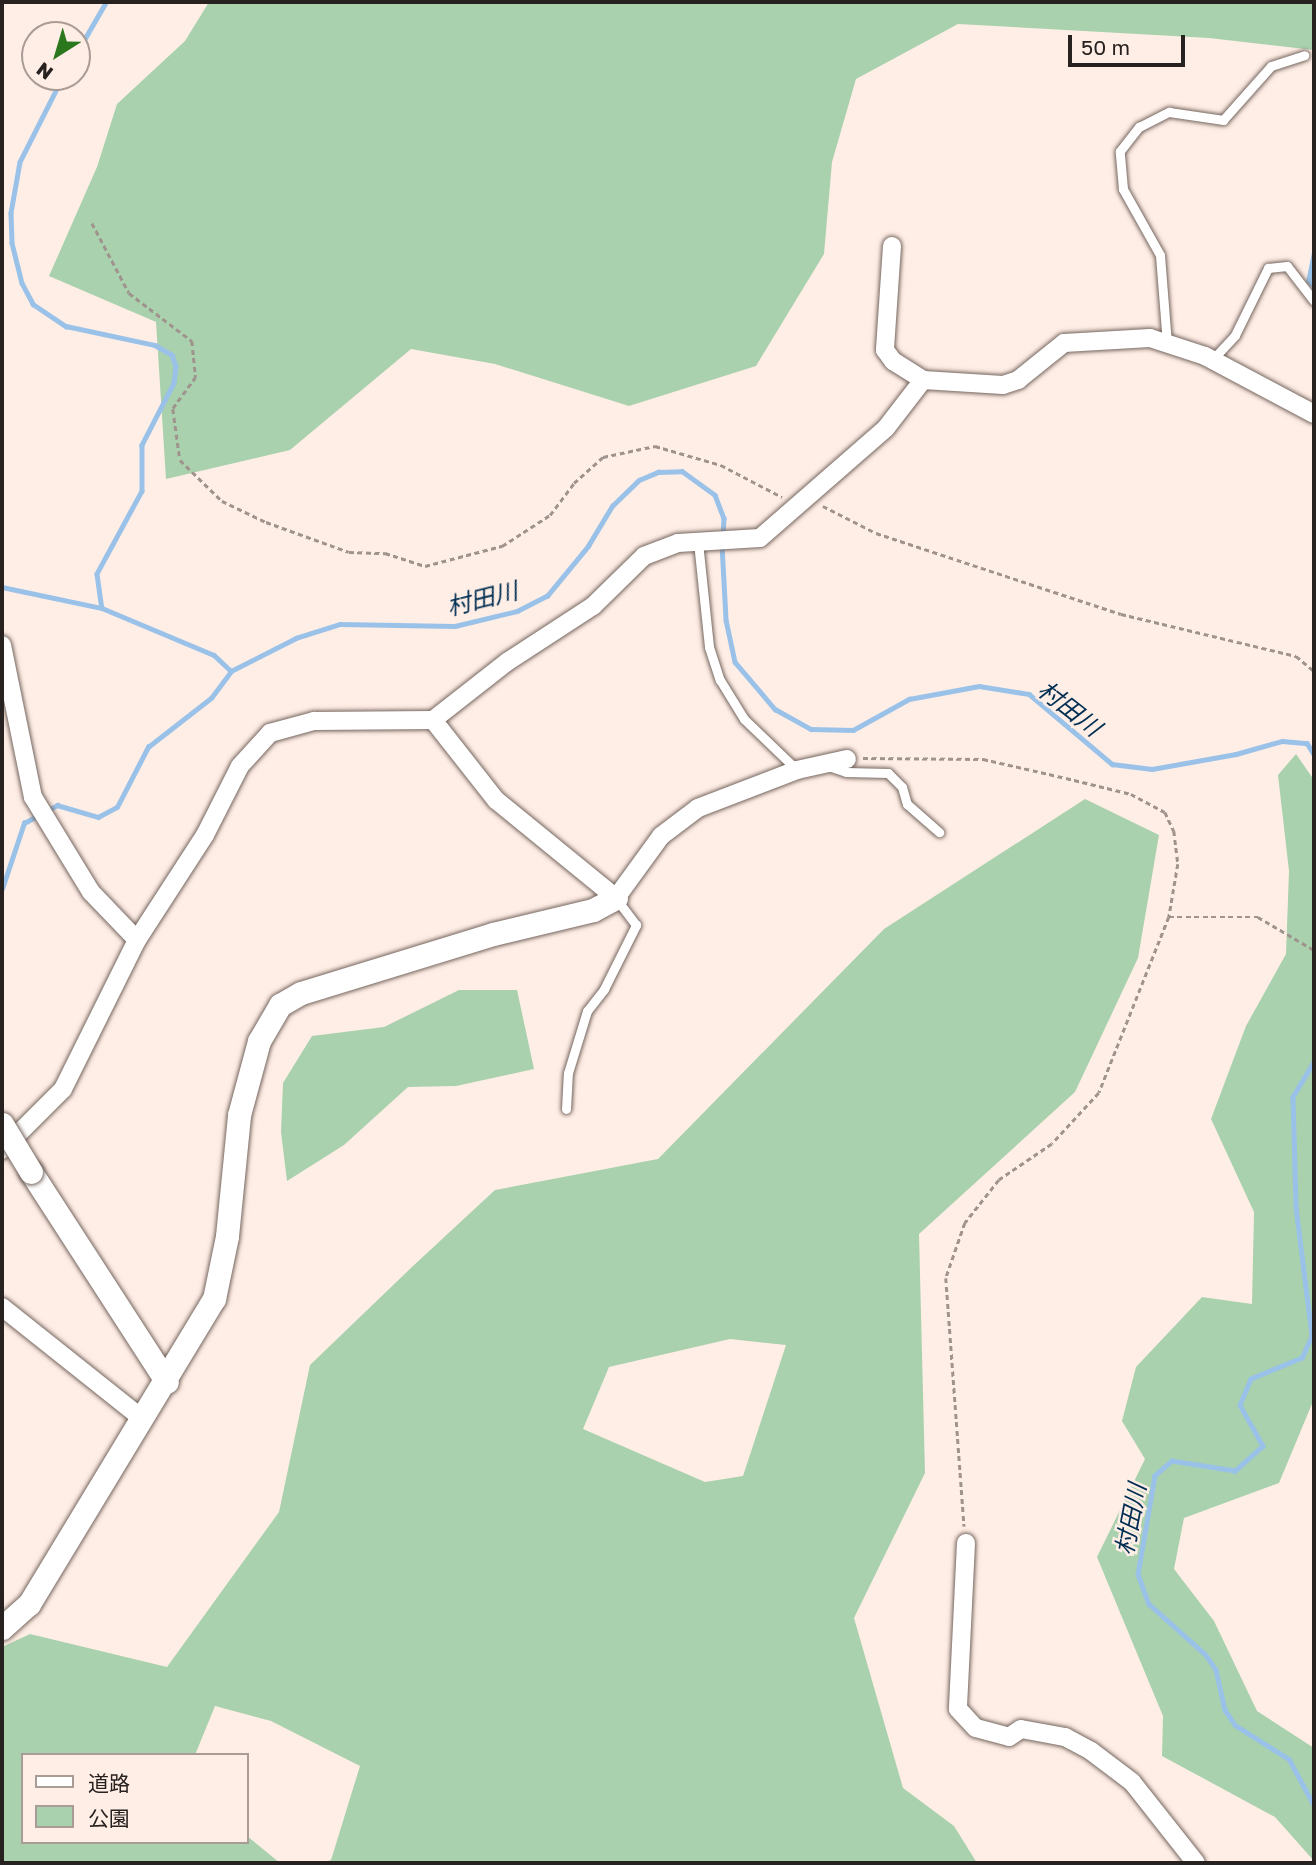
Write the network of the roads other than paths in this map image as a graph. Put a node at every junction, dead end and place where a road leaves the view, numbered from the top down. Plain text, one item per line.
1 (1304, 55) dead end
2 (892, 246) dead end
3 (1314, 301) edge
4 (1167, 344) junction
5 (1212, 360) junction
6 (923, 380) junction
7 (1314, 414) edge
8 (698, 541) junction
9 (2, 645) edge
10 (433, 720) junction
11 (847, 759) road end
12 (823, 764) junction
13 (797, 770) junction
14 (939, 832) dead end
15 (616, 898) junction
16 (138, 940) junction
17 (566, 1109) dead end
18 (2, 1124) edge
19 (2, 1150) edge
20 (2, 1307) edge
21 (167, 1382) junction
22 (144, 1420) junction
23 (966, 1543) road end
24 (2, 1628) edge
25 (1196, 1863) edge

1 - 4 lane
2 - 6 street
3 - 5 lane
4 - 5 street
4 - 6 street
5 - 7 street
6 - 8 street
8 - 10 street
8 - 13 lane
9 - 16 street
10 - 15 street
10 - 16 street
11 - 12 street
12 - 13 street
12 - 14 lane
13 - 15 street
15 - 17 lane
15 - 21 street
16 - 19 street
18 - 21 street, bridge
20 - 22 street
21 - 22 street
22 - 24 street
23 - 25 street

